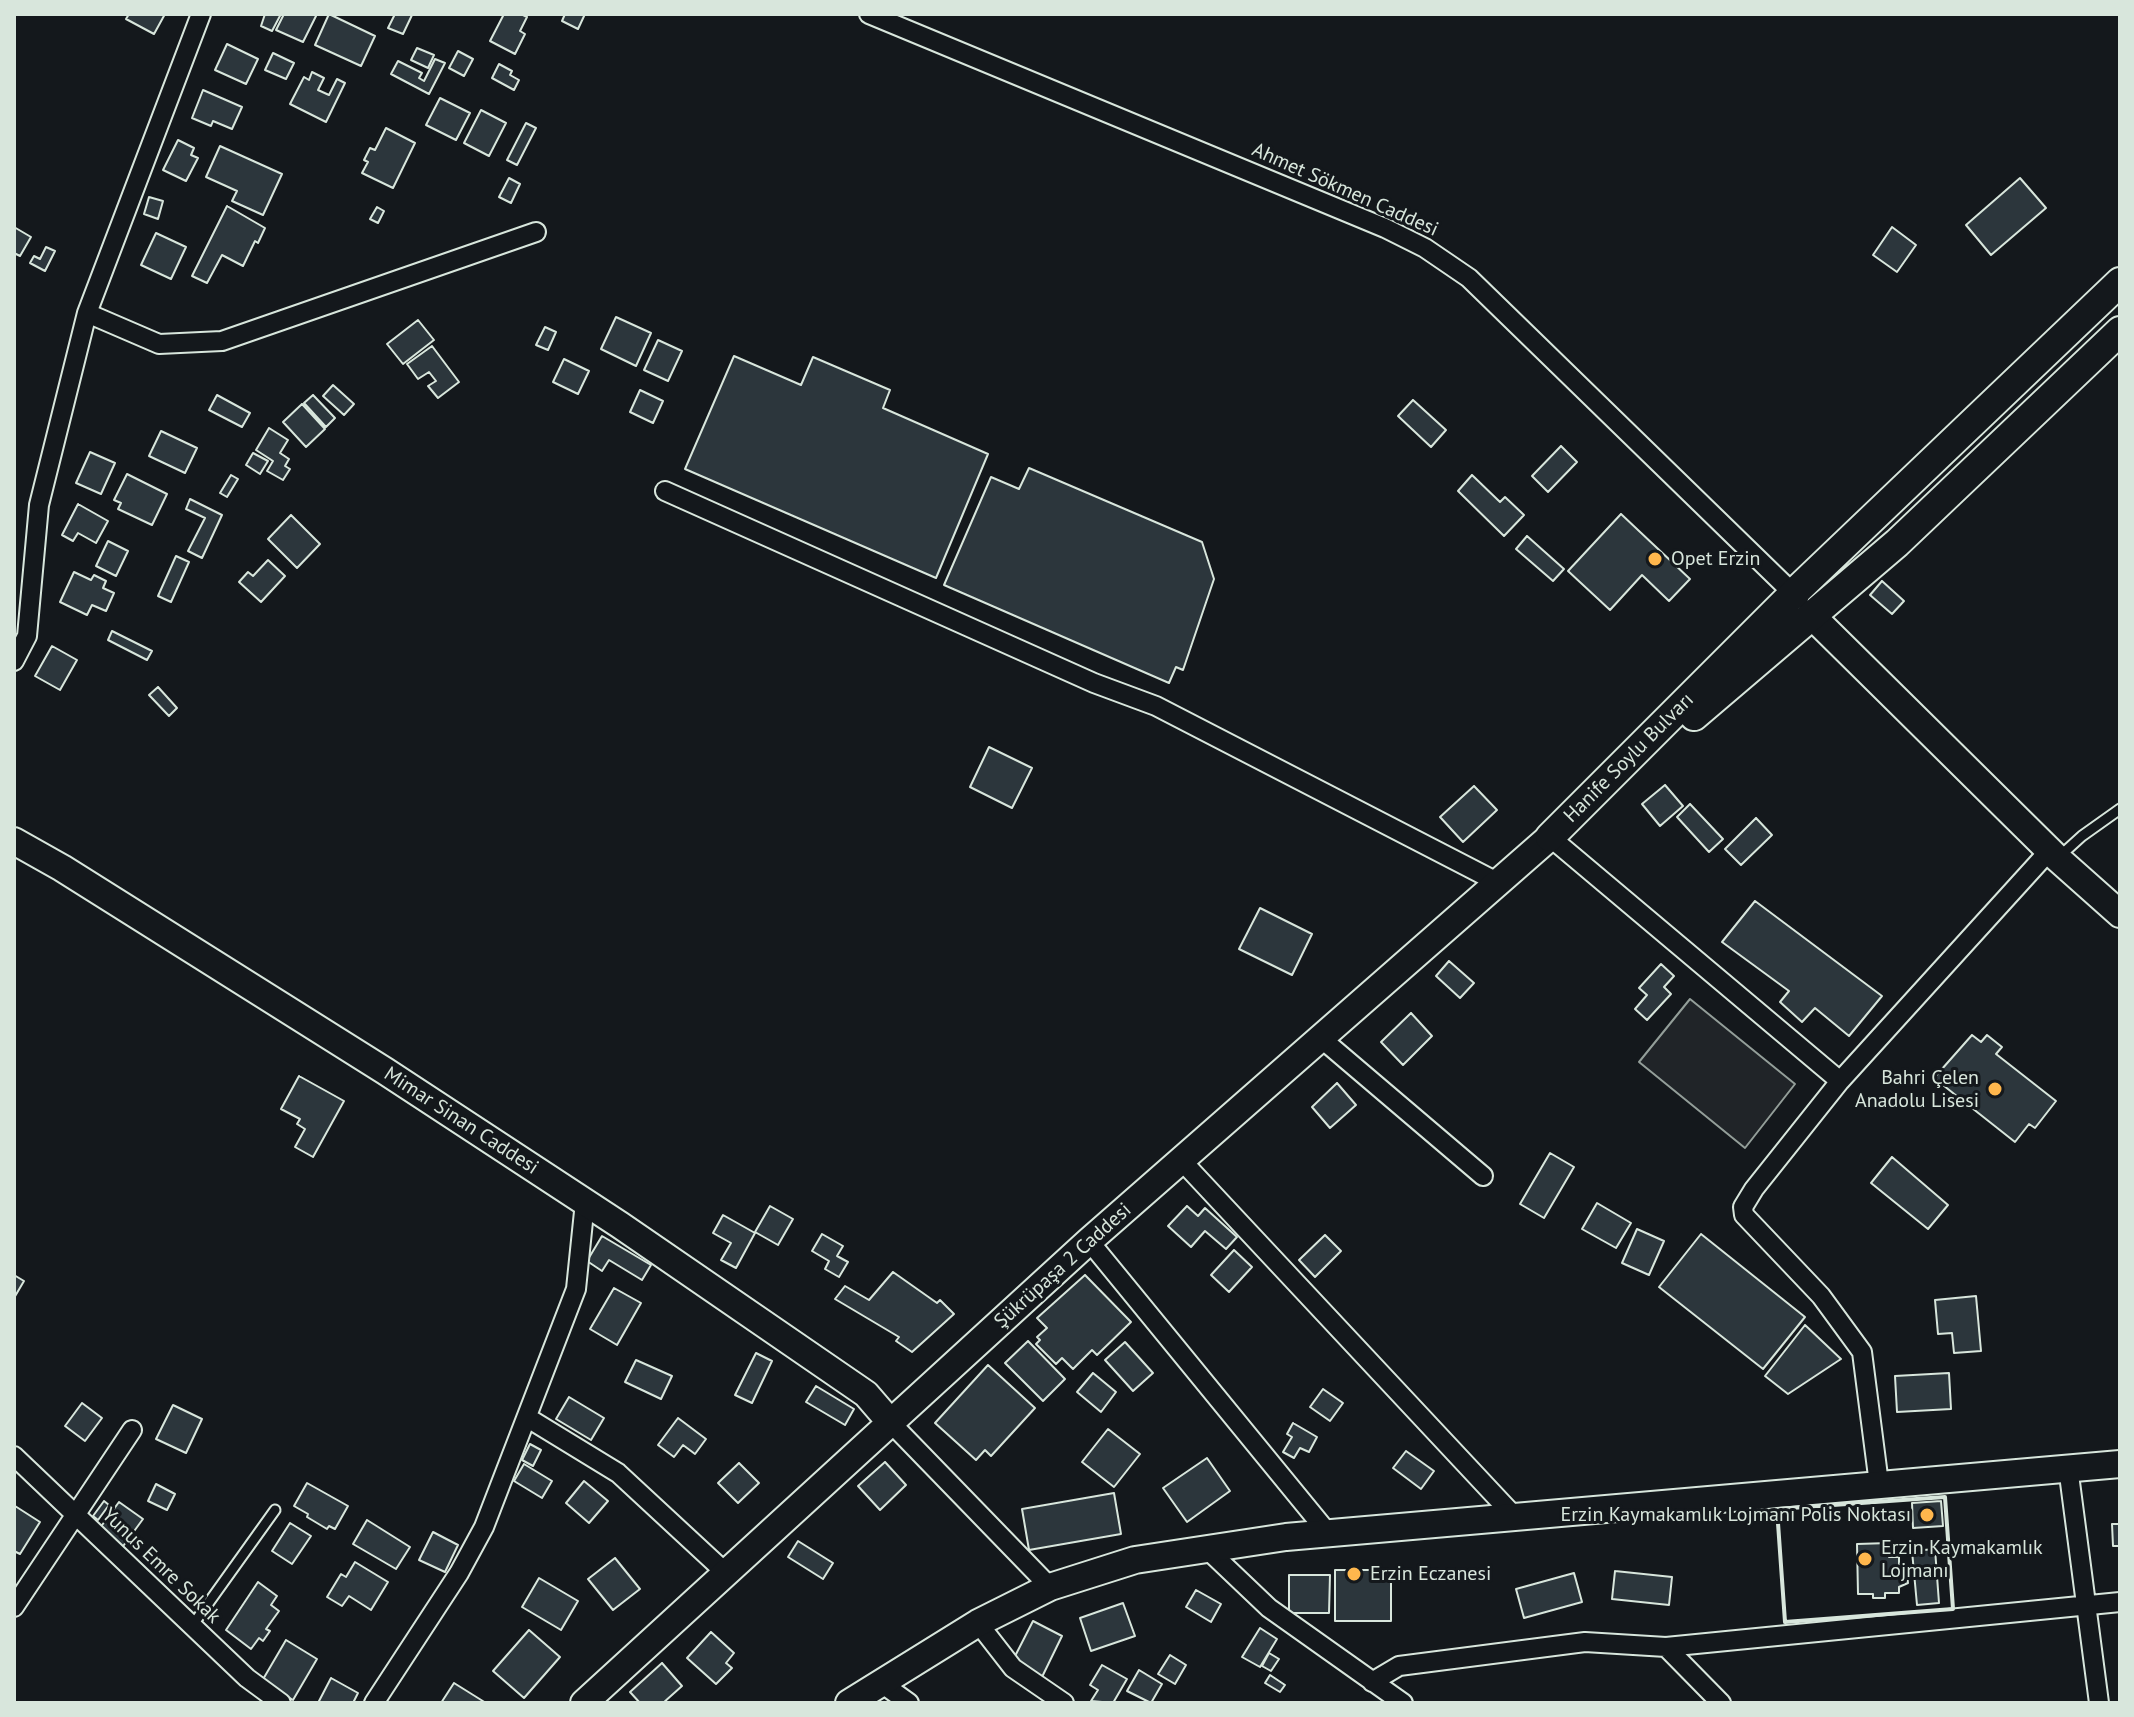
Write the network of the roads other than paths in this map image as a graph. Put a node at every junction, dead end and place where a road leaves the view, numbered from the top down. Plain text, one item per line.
1 (201, 14) edge
2 (869, 14) edge
3 (536, 232) dead end
4 (2120, 282) edge
5 (87, 313) junction
6 (2120, 331) edge
7 (665, 491) dead end
8 (1794, 593) junction
9 (1813, 617) junction
10 (14, 661) edge
11 (2120, 809) edge
12 (1550, 837) junction
13 (14, 841) edge
14 (2053, 854) junction
15 (1499, 883) junction
16 (2120, 914) edge
17 (1322, 1039) junction
18 (1840, 1081) junction
19 (1182, 1161) junction
20 (1483, 1176) dead end
21 (585, 1202) junction
22 (1089, 1241) junction
23 (528, 1418) junction
24 (891, 1423) junction
25 (132, 1430) dead end
26 (14, 1456) edge
27 (2120, 1464) edge
28 (2068, 1467) junction
29 (1879, 1484) junction
30 (275, 1510) dead end
31 (77, 1515) junction
32 (1515, 1517) junction
33 (1328, 1533) junction
34 (1207, 1549) junction
35 (726, 1573) junction
36 (1050, 1587) junction
37 (2120, 1602) edge
38 (2088, 1606) junction
39 (14, 1607) edge
40 (978, 1623) junction
41 (192, 1626) junction
42 (1666, 1647) junction
43 (880, 1682) junction
44 (1372, 1682) junction
45 (281, 1703) edge
46 (374, 1703) edge
47 (584, 1703) edge
48 (849, 1703) edge
49 (909, 1703) edge
50 (1064, 1703) edge
51 (1403, 1703) edge
52 (1721, 1703) edge
53 (2099, 1703) edge

1 - 5 street
2 - 8 street, Ahmet Sökmen Caddesi
3 - 5 street
4 - 8 main road, Hanife Soylu Bulvarı
5 - 10 street
6 - 9 main road, Hanife Soylu Bulvarı
7 - 15 street
8 - 9 street, Ahmet Sökmen Caddesi
8 - 12 main road, Hanife Soylu Bulvarı
9 - 12 main road, Hanife Soylu Bulvarı
9 - 14 street
11 - 14 lane
12 - 15 street, Şükrüpaşa 2 Caddesi
12 - 18 street
13 - 21 street, Mimar Sinan Caddesi
14 - 16 street
14 - 18 street
15 - 17 street, Şükrüpaşa 2 Caddesi
17 - 19 street, Şükrüpaşa 2 Caddesi
17 - 20 street
18 - 29 street
19 - 22 street, Şükrüpaşa 2 Caddesi
19 - 32 street
21 - 23 street
21 - 24 street, Mimar Sinan Caddesi
22 - 24 street, Şükrüpaşa 2 Caddesi
22 - 33 street
23 - 35 street
23 - 46 street
24 - 35 street, Şükrüpaşa 2 Caddesi
24 - 36 street
25 - 31 street
26 - 31 street, Yunus Emre Sokak
27 - 28 street
28 - 29 street
28 - 38 street
29 - 32 street
30 - 41 lane
31 - 39 street
31 - 41 street, Yunus Emre Sokak
32 - 33 street
33 - 34 street
34 - 36 street
34 - 44 street
35 - 47 street, Şükrüpaşa 2 Caddesi
36 - 40 street
37 - 38 street
38 - 42 street
38 - 53 street
40 - 43 street
40 - 50 street
41 - 45 street, Yunus Emre Sokak
42 - 44 street
42 - 52 street
43 - 48 street
43 - 49 street
44 - 51 street

